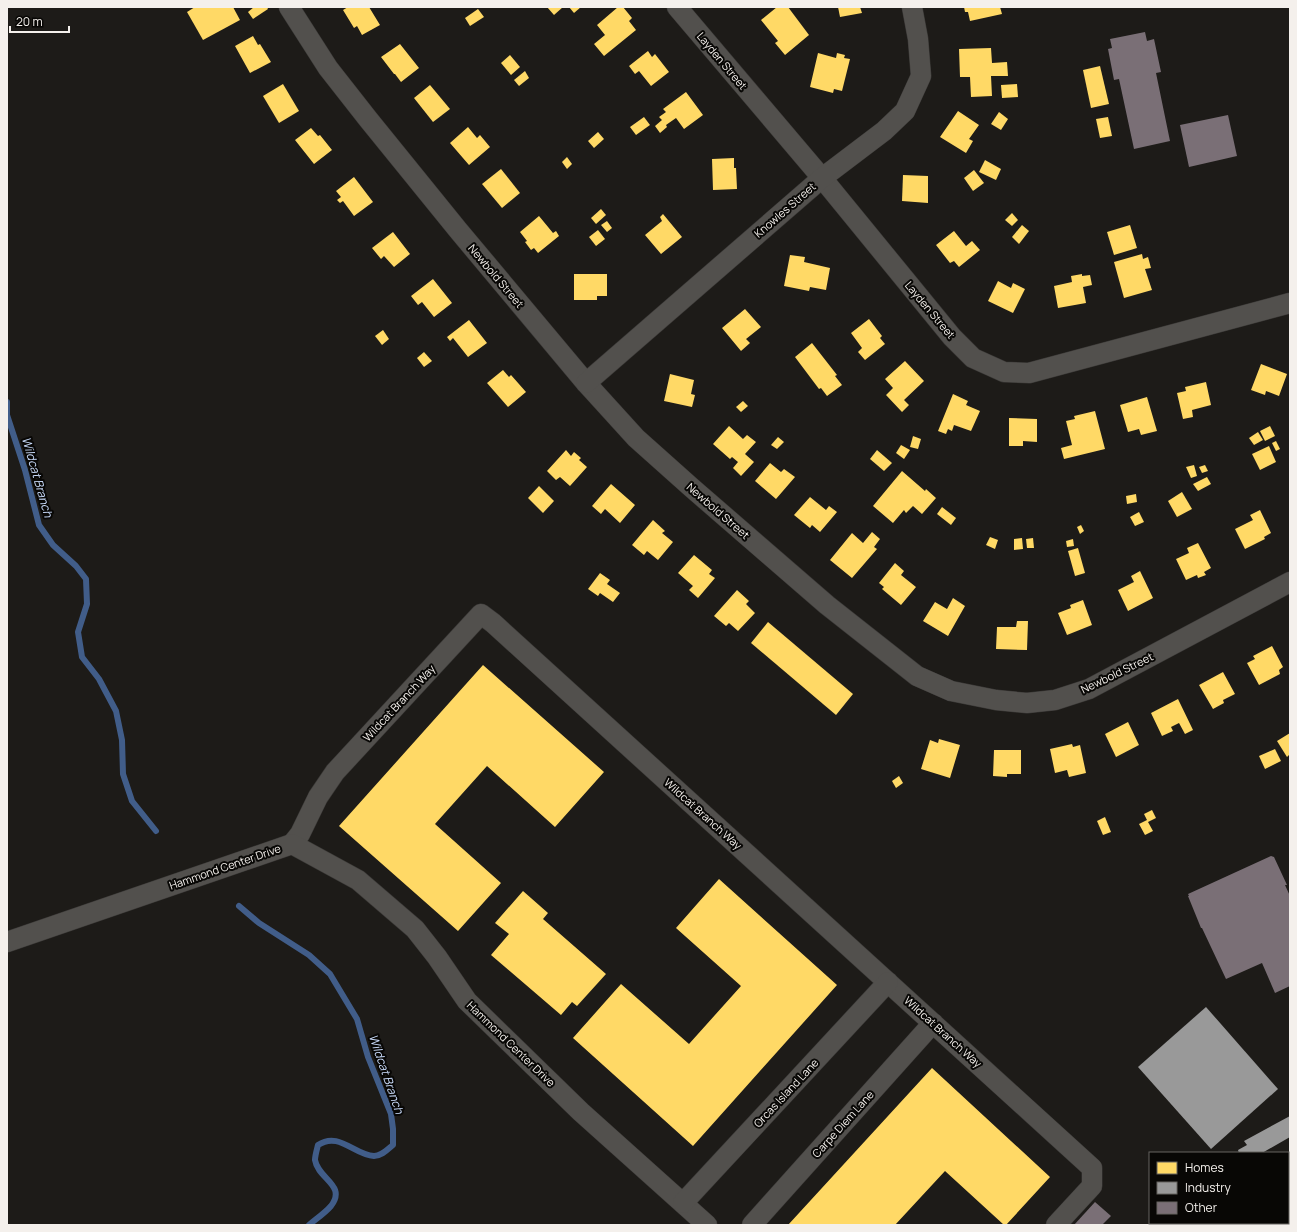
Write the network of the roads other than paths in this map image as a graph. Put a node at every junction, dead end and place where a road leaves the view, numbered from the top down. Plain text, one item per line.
1 (289, 7) edge
2 (677, 7) edge
3 (912, 7) edge
4 (822, 178) junction
5 (1290, 303) edge
6 (586, 383) junction
7 (1290, 582) edge
8 (292, 844) junction
9 (7, 942) edge
10 (888, 982) junction
11 (933, 1023) junction
12 (683, 1203) junction
13 (707, 1225) edge
14 (752, 1225) edge
15 (1056, 1225) edge

1 - 6 street, Newbold Street
2 - 4 street, Layden Street
3 - 4 street, Knowles Street
4 - 5 street, Layden Street
4 - 6 street, Knowles Street
6 - 7 street, Newbold Street
8 - 9 street, Hammond Center Drive
8 - 10 street, Wildcat Branch Way
8 - 12 street, Hammond Center Drive
10 - 11 street, Wildcat Branch Way
10 - 12 street, Orcas Island Lane
11 - 14 street, Carpe Diem Lane
11 - 15 street, Wildcat Branch Way
12 - 13 street, Hammond Center Drive

